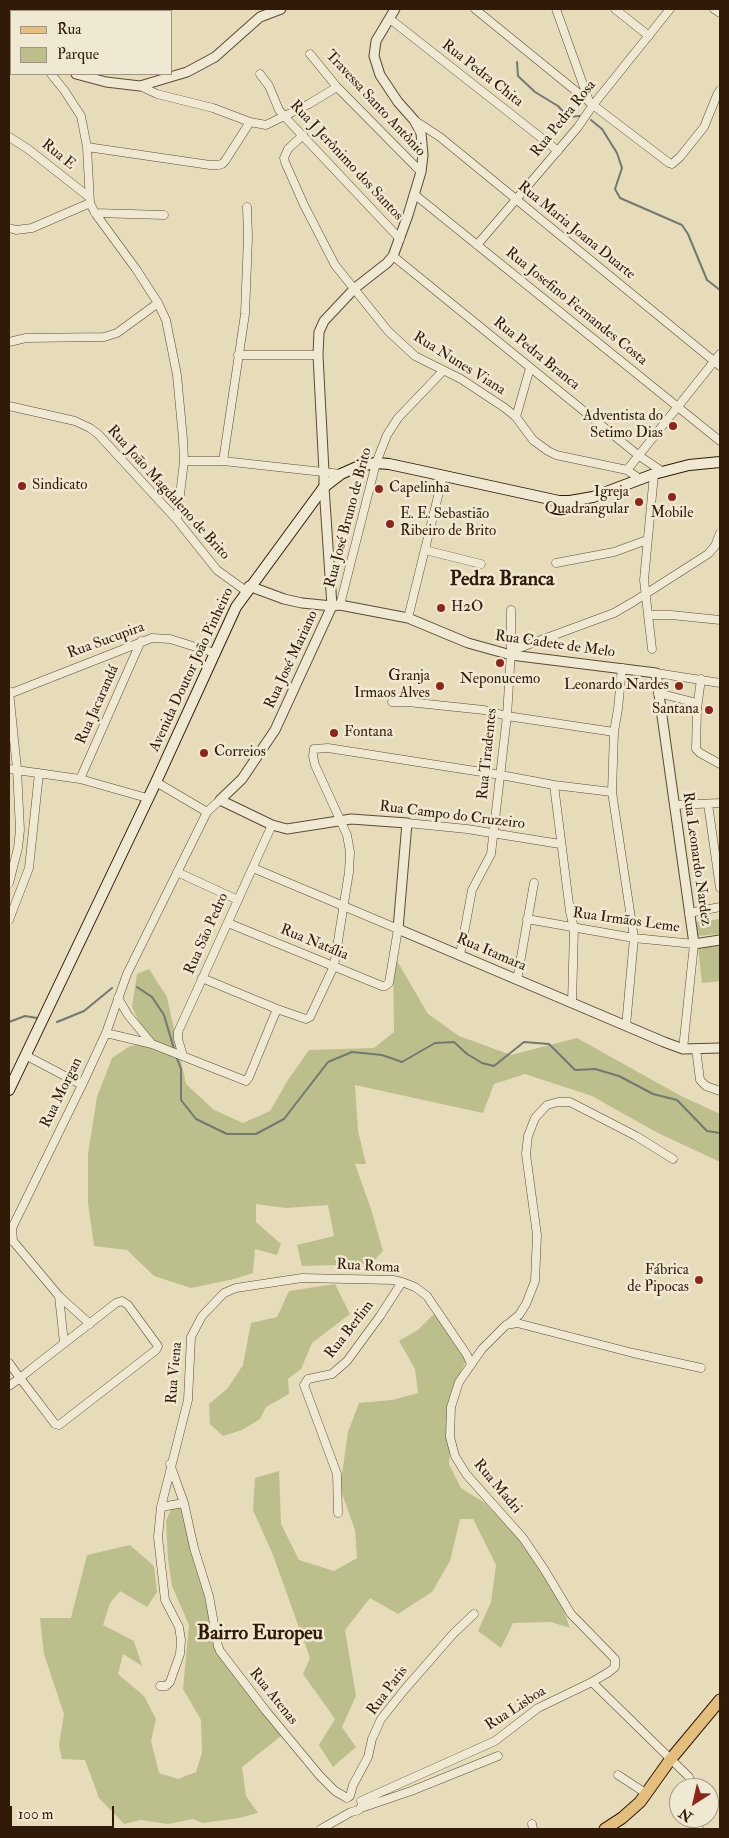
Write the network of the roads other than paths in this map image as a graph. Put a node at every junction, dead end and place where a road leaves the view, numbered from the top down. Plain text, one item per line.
1 (281, 9) edge
2 (395, 9) edge
3 (475, 9) edge
4 (556, 9) edge
5 (615, 9) edge
6 (670, 9) edge
7 (714, 9) edge
8 (720, 13) edge
9 (390, 19) junction
10 (649, 36) junction
11 (310, 54) dead end
12 (260, 74) dead end
13 (52, 75) edge
14 (80, 75) edge
15 (140, 86) junction
16 (337, 87) junction
17 (720, 90) edge
18 (591, 104) junction
19 (284, 116) junction
20 (414, 120) junction
21 (250, 122) junction
22 (303, 135) junction
23 (9, 137) edge
24 (87, 147) junction
25 (558, 151) junction
26 (421, 172) junction
27 (414, 194) junction
28 (89, 200) junction
29 (516, 200) junction
30 (246, 207) dead end
31 (95, 213) junction
32 (164, 215) dead end
33 (9, 228) edge
34 (400, 239) junction
35 (477, 245) junction
36 (393, 256) junction
37 (355, 288) junction
38 (158, 303) junction
39 (9, 342) edge
40 (720, 354) edge
41 (238, 355) junction
42 (318, 355) junction
43 (718, 363) edge
44 (530, 368) junction
45 (443, 371) junction
46 (9, 406) edge
47 (678, 407) junction
48 (516, 417) junction
49 (720, 441) edge
50 (638, 455) junction
51 (184, 461) junction
52 (223, 461) junction
53 (720, 462) edge
54 (376, 463) junction
55 (627, 470) junction
56 (324, 472) junction
57 (659, 473) junction
58 (341, 474) junction
59 (444, 476) junction
60 (640, 479) junction
61 (324, 487) junction
62 (177, 520) junction
63 (720, 533) edge
64 (647, 540) junction
65 (425, 550) junction
66 (556, 563) dead end
67 (481, 564) dead end
68 (248, 589) junction
69 (331, 589) junction
70 (343, 591) junction
71 (645, 594) junction
72 (336, 605) junction
73 (511, 610) dead end
74 (648, 615) junction
75 (408, 618) junction
76 (720, 620) edge
77 (141, 641) junction
78 (652, 649) dead end
79 (215, 653) junction
80 (511, 653) junction
81 (622, 668) junction
82 (656, 673) junction
83 (701, 679) junction
84 (720, 683) edge
85 (9, 693) edge
86 (658, 693) junction
87 (392, 702) dead end
88 (697, 703) junction
89 (507, 716) junction
90 (10, 720) edge
91 (614, 732) junction
92 (720, 764) edge
93 (13, 769) edge
94 (39, 774) junction
95 (500, 775) junction
96 (80, 779) junction
97 (156, 782) junction
98 (554, 785) junction
99 (612, 792) junction
100 (147, 798) junction
101 (220, 800) junction
102 (720, 803) edge
103 (708, 804) junction
104 (674, 805) junction
105 (207, 812) junction
106 (340, 820) junction
107 (407, 823) junction
108 (272, 825) junction
109 (493, 834) junction
110 (560, 844) junction
111 (253, 868) junction
112 (177, 872) junction
113 (9, 883) edge
114 (534, 884) dead end
115 (22, 888) junction
116 (720, 888) edge
117 (238, 900) junction
118 (344, 905) junction
119 (720, 907) edge
120 (689, 913) junction
121 (528, 919) junction
122 (9, 920) edge
123 (228, 923) junction
124 (574, 928) junction
125 (398, 929) junction
126 (634, 938) junction
127 (720, 940) edge
128 (694, 944) junction
129 (135, 956) joint
130 (460, 956) junction
131 (334, 966) junction
132 (202, 978) junction
133 (517, 980) junction
134 (118, 998) junction
135 (572, 1003) junction
136 (277, 1009) junction
137 (626, 1026) junction
138 (106, 1033) junction
139 (152, 1044) junction
140 (720, 1048) edge
141 (683, 1049) junction
142 (696, 1049) junction
143 (25, 1055) junction
144 (183, 1056) junction
145 (82, 1085) junction
146 (9, 1090) edge
147 (720, 1091) edge
148 (673, 1159) dead end
149 (11, 1240) edge
150 (402, 1282) junction
151 (224, 1293) joint
152 (59, 1296) junction
153 (90, 1324) junction
154 (506, 1325) junction
155 (64, 1343) junction
156 (9, 1363) edge
157 (471, 1364) junction
158 (701, 1368) dead end
159 (20, 1378) junction
160 (9, 1386) edge
161 (170, 1464) junction
162 (184, 1503) junction
163 (161, 1507) junction
164 (338, 1513) dead end
165 (474, 1614) dead end
166 (592, 1682) junction
167 (160, 1686) dead end
168 (718, 1707) edge
169 (498, 1756) dead end
170 (670, 1760) junction
171 (618, 1775) dead end
172 (689, 1778) edge
173 (647, 1794) junction
174 (349, 1797) junction
175 (361, 1804) junction
176 (351, 1812) junction
177 (320, 1829) edge
178 (605, 1829) edge

1 - 15 street
2 - 9 street
3 - 18 street
4 - 18 street
5 - 10 street
6 - 10 street, Rua Pedra Rosa
7 - 8 street
9 - 20 street
9 - 25 street, Rua Pedra Chita
10 - 18 street, Rua Pedra Rosa
11 - 16 street, Travessa Santo Antônio
12 - 19 street, Rua J Jerônimo dos Santos
13 - 24 street
14 - 15 street
15 - 21 street
16 - 19 street
16 - 26 street, Travessa Santo Antônio
17 - 18 street
18 - 25 street, Rua Pedra Rosa
19 - 21 street
19 - 22 street, Rua J Jerônimo dos Santos
20 - 26 street
20 - 29 street, Rua Maria Joana Duarte
21 - 24 street
22 - 34 street, Rua J Jerônimo dos Santos
22 - 37 street, Rua Nunes Viana
23 - 28 street, Rua E
24 - 28 street
25 - 29 street, Rua Pedra Rosa
26 - 27 street
27 - 34 street
27 - 35 street, Rua Josefino Fernandes Costa
28 - 31 street
28 - 33 street
29 - 35 street, Rua Pedra Rosa
29 - 43 street, Rua Maria Joana Duarte
30 - 41 street
31 - 32 street
31 - 38 street
34 - 36 street
35 - 47 street, Rua Josefino Fernandes Costa
36 - 37 street, Rua José Mariano
36 - 44 street, Rua Pedra Branca
37 - 42 street, Rua José Mariano
37 - 45 street, Rua Nunes Viana
38 - 39 street
38 - 51 street
40 - 43 street
41 - 42 street
41 - 52 street
42 - 56 street, Rua José Mariano
43 - 47 street
44 - 48 street
44 - 50 street, Rua Pedra Branca
45 - 48 street, Rua Nunes Viana
45 - 54 street, Rua José Bruno de Brito
46 - 62 street, Rua João Magdaleno de Brito
47 - 49 street, Rua Josefino Fernandes Costa
47 - 50 street
48 - 55 street, Rua Nunes Viana
50 - 55 street
50 - 57 street, Rua Pedra Branca
51 - 52 street
51 - 62 street
52 - 56 street
53 - 57 main road, Avenida Doutor João Pinheiro
54 - 58 main road, Avenida Doutor João Pinheiro
54 - 59 main road, Avenida Doutor João Pinheiro
54 - 70 street, Rua José Bruno de Brito
55 - 60 street, Rua Nunes Viana
56 - 58 street
56 - 61 street, Rua José Mariano
57 - 60 main road, Avenida Doutor João Pinheiro
57 - 64 street
58 - 61 main road, Avenida Doutor João Pinheiro
59 - 60 main road, Avenida Doutor João Pinheiro
59 - 65 street
61 - 68 main road, Avenida Doutor João Pinheiro
61 - 69 street, Rua José Mariano
62 - 68 street, Rua João Magdaleno de Brito
63 - 71 street
64 - 66 street
64 - 71 street
65 - 67 street
65 - 75 street
68 - 72 street, Rua Cadete de Melo
68 - 79 main road, Avenida Doutor João Pinheiro
69 - 70 street
69 - 72 street, Rua José Mariano
70 - 72 street, Rua José Bruno de Brito
71 - 74 street
71 - 80 street
72 - 75 street, Rua Cadete de Melo
72 - 101 street, Rua José Mariano
73 - 80 street, Rua Tiradentes
74 - 76 street
74 - 78 street
75 - 80 street, Rua Cadete de Melo
77 - 79 street, Rua Sucupira
77 - 85 street, Rua Sucupira
77 - 96 street, Rua Jacarandá
79 - 97 main road, Avenida Doutor João Pinheiro
80 - 81 street, Rua Cadete de Melo
80 - 89 street, Rua Tiradentes
81 - 82 street, Rua Cadete de Melo
81 - 91 street
82 - 83 street
82 - 86 street, Rua Leonardo Nardez
83 - 84 street
83 - 88 street
85 - 90 street
86 - 88 street
86 - 104 street, Rua Leonardo Nardez
87 - 89 street
88 - 92 street
89 - 91 street
89 - 95 street, Rua Tiradentes
90 - 93 street
91 - 99 street
93 - 94 street
93 - 113 street
94 - 96 street
94 - 115 street
95 - 98 street
95 - 106 street
95 - 109 street, Rua Tiradentes
96 - 100 street
97 - 100 main road, Avenida Doutor João Pinheiro
97 - 105 street
98 - 99 street
98 - 110 street
99 - 126 street
100 - 143 main road, Avenida Doutor João Pinheiro
101 - 105 street, Rua José Mariano
101 - 108 street, Rua Campo do Cruzeiro
102 - 103 street
103 - 104 street
103 - 116 street
104 - 120 street, Rua Leonardo Nardez
105 - 112 street, Rua José Mariano
106 - 107 street, Rua Campo do Cruzeiro
106 - 108 street, Rua Campo do Cruzeiro
106 - 118 street
107 - 109 street, Rua Campo do Cruzeiro
107 - 125 street
108 - 111 street, Rua São Pedro
109 - 110 street, Rua Campo do Cruzeiro
109 - 130 street, Rua Tiradentes
110 - 124 street
111 - 117 street, Rua São Pedro
111 - 118 street, Rua Itamara
112 - 117 street
112 - 129 street, Rua José Mariano
113 - 115 street
114 - 121 street
115 - 122 street
117 - 123 street, Rua São Pedro
118 - 125 street, Rua Itamara
118 - 131 street
119 - 120 street
120 - 128 street, Rua Leonardo Nardez
121 - 124 street, Rua Irmãos Leme
121 - 133 street
123 - 131 street, Rua Natália
123 - 132 street, Rua São Pedro
124 - 126 street, Rua Irmãos Leme
124 - 135 street
125 - 130 street, Rua Itamara
125 - 131 street, Rua Natália
126 - 128 street, Rua Irmãos Leme
126 - 137 street
127 - 128 street, Rua Irmãos Leme
128 - 141 street, Rua Leonardo Nardez
129 - 134 street, Rua Morgan
130 - 133 street, Rua Itamara
131 - 136 street
132 - 136 street
132 - 144 street, Rua São Pedro
133 - 135 street, Rua Itamara
134 - 138 street, Rua Morgan
134 - 139 street
135 - 137 street, Rua Itamara
136 - 144 street
137 - 141 street, Rua Itamara
138 - 139 street
138 - 145 street, Rua Morgan
139 - 144 street
140 - 142 street, Rua Itamara
141 - 142 street, Rua Itamara
142 - 147 street
143 - 145 street
143 - 146 main road, Avenida Doutor João Pinheiro
145 - 149 street, Rua Morgan
148 - 154 street, Rua Madri
149 - 152 street
150 - 151 street, Rua Roma
150 - 157 street, Rua Roma
150 - 164 street, Rua Berlim
151 - 161 street, Rua Viena
152 - 153 street
152 - 155 street
153 - 155 street
153 - 159 street
154 - 157 street, Rua Madri
154 - 158 street
155 - 159 street
156 - 159 street
157 - 166 street, Rua Madri
159 - 160 street
161 - 162 street, Rua Atenas
161 - 163 street, Rua Viena
162 - 163 street
162 - 174 street, Rua Atenas
163 - 167 street, Rua Viena
165 - 174 street, Rua Paris
166 - 170 street
166 - 175 street, Rua Lisboa
168 - 170 main road
169 - 175 street, Rua Lisboa
170 - 172 street
170 - 173 main road
171 - 173 street
173 - 178 main road
174 - 175 street
174 - 176 street
175 - 176 street, Rua Lisboa
176 - 177 street, Rua Lisboa

